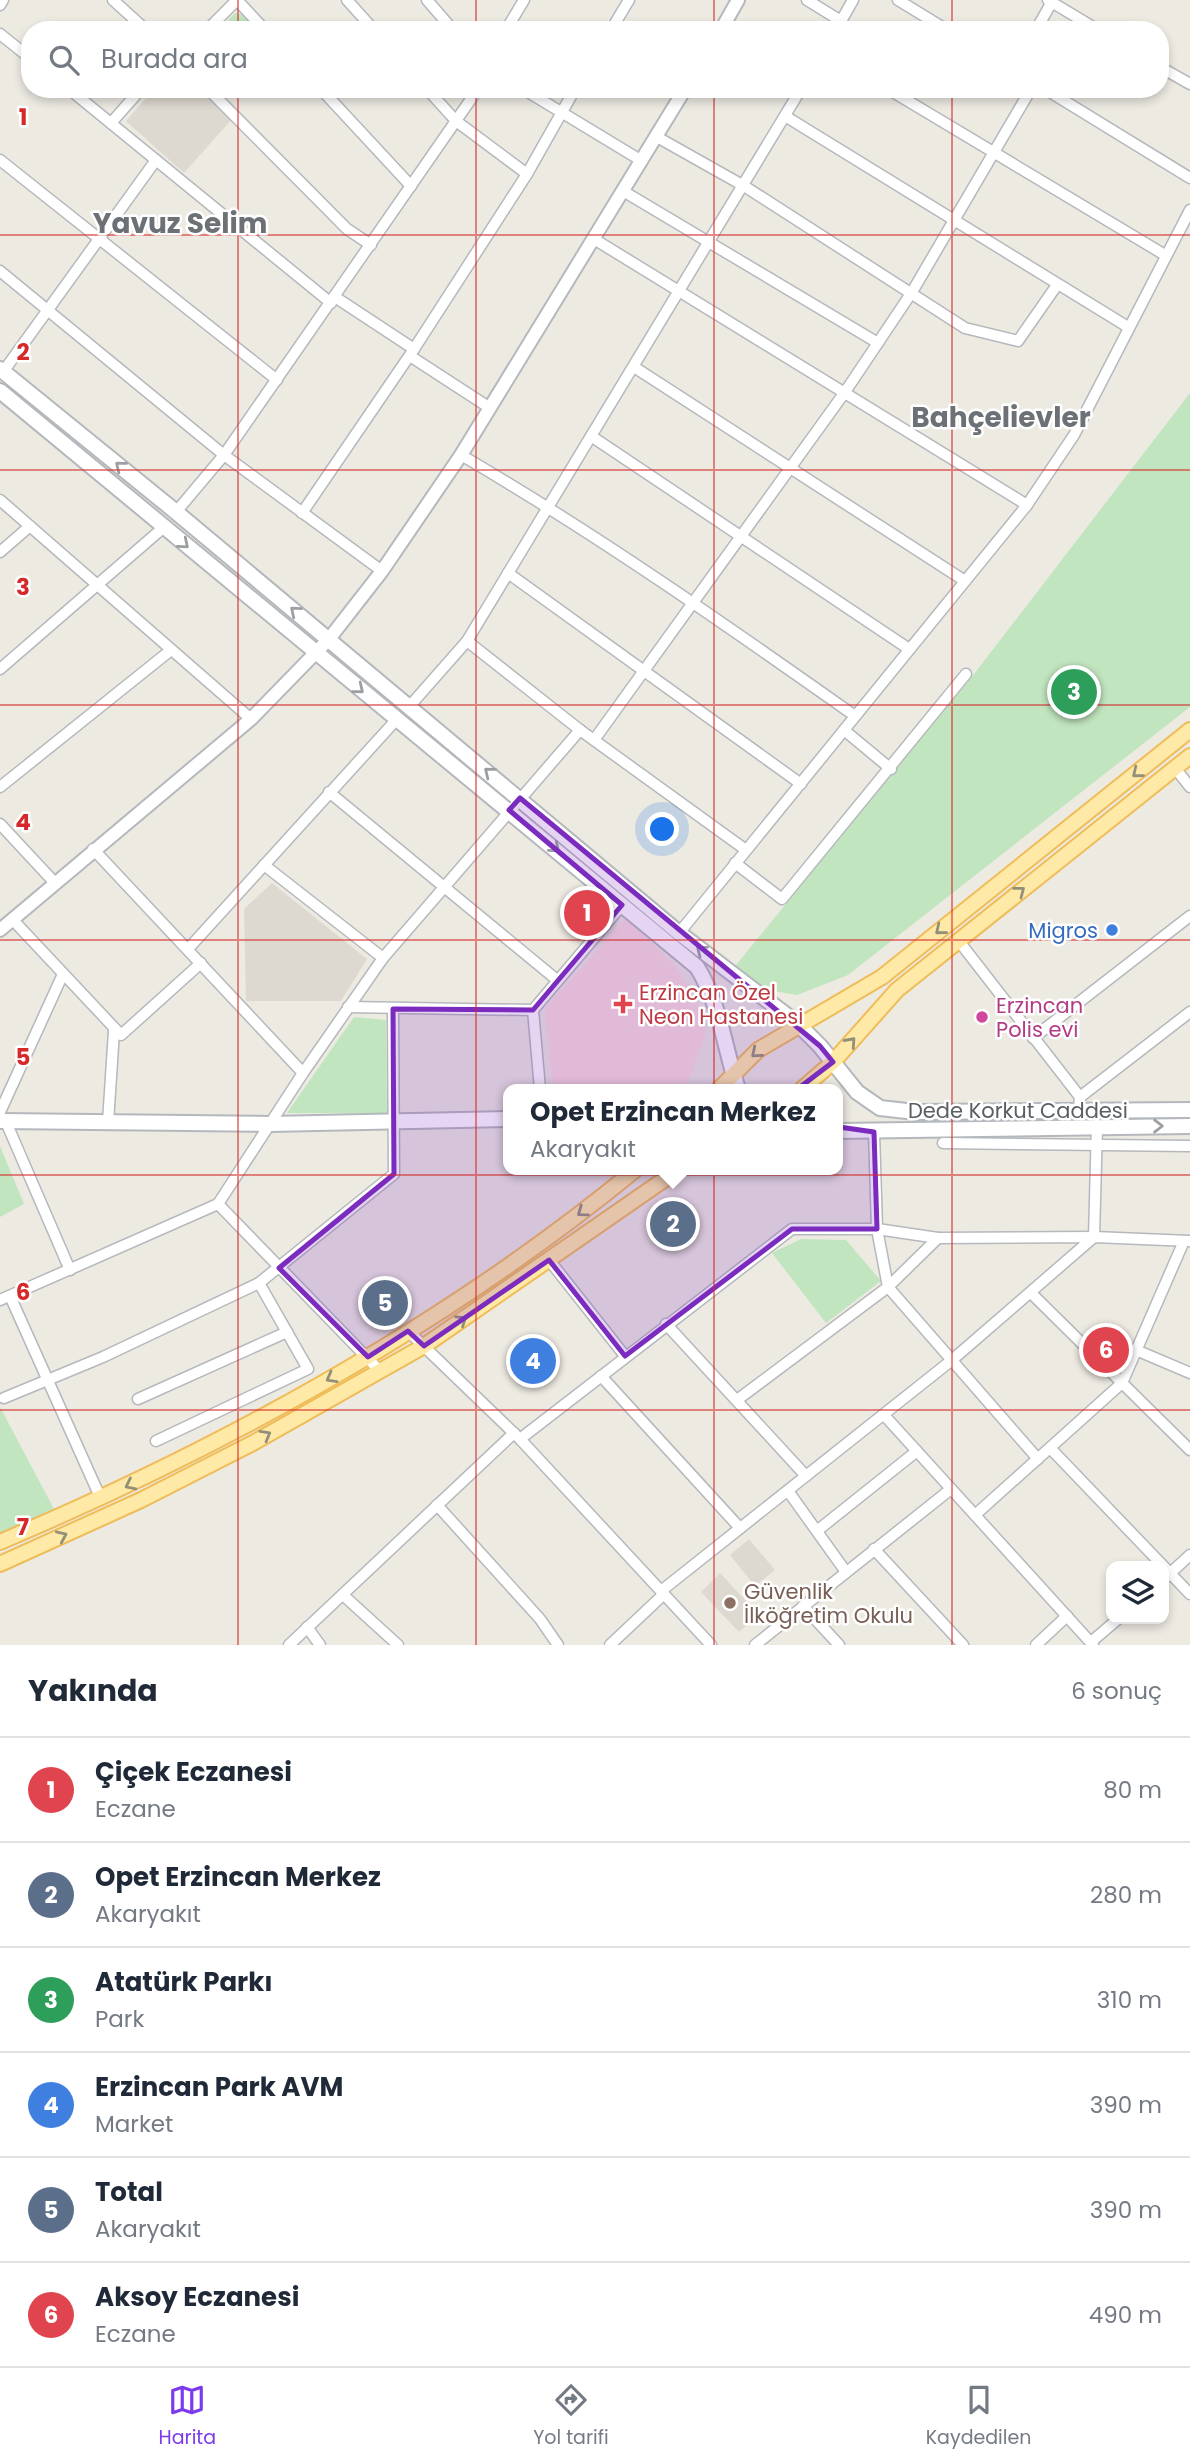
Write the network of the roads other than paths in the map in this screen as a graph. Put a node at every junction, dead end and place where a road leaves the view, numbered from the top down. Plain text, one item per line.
1 (3, 0) edge
2 (113, 0) edge
3 (237, 0) edge
4 (347, 0) edge
5 (427, 0) edge
6 (524, 0) edge
7 (629, 0) edge
8 (738, 0) edge
9 (807, 0) edge
10 (853, 0) edge
11 (898, 0) edge
12 (1051, 1) edge
13 (0, 5) edge
14 (136, 21) edge
15 (216, 21) edge
16 (257, 21) edge
17 (366, 21) edge
18 (445, 21) edge
19 (511, 21) edge
20 (616, 21) edge
21 (726, 21) edge
22 (833, 21) edge
23 (842, 21) edge
24 (932, 21) edge
25 (1041, 21) edge
26 (1083, 21) edge
27 (0, 34) edge
28 (21, 51) edge
29 (1169, 71) edge
30 (1190, 84) edge
31 (80, 98) edge
32 (133, 98) edge
33 (217, 98) edge
34 (329, 98) edge
35 (435, 98) edge
36 (472, 98) edge
37 (537, 98) edge
38 (569, 98) edge
39 (680, 98) edge
40 (796, 98) edge
41 (903, 98) edge
42 (1025, 98) edge
43 (1060, 98) edge
44 (560, 113) junction
45 (785, 116) junction
46 (456, 121) junction
47 (111, 123) junction
48 (657, 137) junction
49 (992, 152) junction
50 (0, 160) edge
51 (156, 160) junction
52 (642, 161) junction
53 (527, 174) junction
54 (1190, 178) edge
55 (411, 186) junction
56 (744, 187) junction
57 (623, 191) junction
58 (1190, 210) edge
59 (953, 220) junction
60 (594, 239) junction
61 (100, 240) junction
62 (710, 242) junction
63 (370, 245) junction
64 (1165, 255) junction
65 (0, 271) edge
66 (1056, 285) junction
67 (912, 292) junction
68 (679, 293) junction
69 (333, 300) junction
70 (49, 311) junction
71 (1128, 327) junction
72 (878, 342) junction
73 (412, 353) junction
74 (634, 367) junction
75 (2, 371) edge
76 (277, 380) junction
77 (0, 391) edge
78 (845, 392) junction
79 (490, 408) junction
80 (591, 436) junction
81 (461, 455) junction
82 (225, 456) junction
83 (790, 468) junction
84 (0, 500) edge
85 (1027, 505) junction
86 (549, 506) junction
87 (176, 512) junction
88 (302, 513) junction
89 (30, 526) junction
90 (164, 527) junction
91 (739, 535) junction
92 (0, 552) edge
93 (382, 571) junction
94 (508, 573) junction
95 (965, 581) junction
96 (97, 586) junction
97 (693, 601) junction
98 (329, 639) junction
99 (467, 641) junction
100 (909, 649) junction
101 (171, 650) junction
102 (316, 654) junction
103 (0, 669) edge
104 (644, 670) junction
105 (966, 674) dead end
106 (408, 708) junction
107 (855, 716) junction
108 (251, 719) junction
109 (397, 719) junction
110 (580, 730) junction
111 (844, 730) junction
112 (1190, 730) edge
113 (594, 740) junction
114 (1190, 756) edge
115 (1175, 768) junction
116 (891, 769) junction
117 (802, 784) junction
118 (0, 787) edge
119 (1190, 787) edge
120 (329, 792) junction
121 (520, 798) junction
122 (509, 810) junction
123 (0, 824) edge
124 (93, 849) junction
125 (746, 850) junction
126 (735, 863) junction
127 (264, 865) junction
128 (54, 882) junction
129 (444, 887) junction
130 (622, 905) junction
131 (1190, 916) edge
132 (12, 919) junction
133 (0, 930) edge
134 (679, 933) junction
135 (958, 940) junction
136 (188, 949) junction
137 (383, 958) junction
138 (201, 963) junction
139 (64, 974) junction
140 (557, 980) junction
141 (348, 1007) junction
142 (393, 1009) junction
143 (533, 1010) junction
144 (1190, 1012) edge
145 (799, 1024) junction
146 (114, 1031) junction
147 (1033, 1038) junction
148 (832, 1062) junction
149 (303, 1073) junction
150 (733, 1074) junction
151 (540, 1084) edge
152 (724, 1084) edge
153 (736, 1084) edge
154 (808, 1084) edge
155 (1080, 1103) junction
156 (1190, 1110) edge
157 (2, 1118) edge
158 (503, 1119) edge
159 (108, 1122) junction
160 (391, 1123) junction
161 (269, 1124) junction
162 (1097, 1125) junction
163 (1190, 1126) edge
164 (843, 1131) edge
165 (874, 1132) junction
166 (943, 1143) dead end
167 (1094, 1145) junction
168 (1190, 1146) edge
169 (628, 1175) edge
170 (665, 1175) edge
171 (218, 1204) junction
172 (877, 1229) junction
173 (1094, 1237) junction
174 (938, 1238) junction
175 (1187, 1241) edge
176 (549, 1260) junction
177 (279, 1268) junction
178 (70, 1269) junction
179 (259, 1283) junction
180 (888, 1287) junction
181 (1031, 1293) junction
182 (5, 1298) edge
183 (666, 1324) junction
184 (408, 1331) junction
185 (287, 1332) junction
186 (424, 1346) junction
187 (1136, 1350) junction
188 (625, 1356) junction
189 (368, 1357) junction
190 (952, 1360) junction
191 (380, 1371) junction
192 (1190, 1373) edge
193 (601, 1376) junction
194 (47, 1380) junction
195 (1122, 1383) junction
196 (4, 1398) dead end
197 (138, 1399) dead end
198 (737, 1400) junction
199 (884, 1415) junction
200 (517, 1436) junction
201 (156, 1441) dead end
202 (1051, 1449) junction
203 (1190, 1449) edge
204 (917, 1451) junction
205 (1038, 1459) junction
206 (806, 1476) junction
207 (951, 1489) junction
208 (788, 1491) junction
209 (101, 1499) junction
210 (437, 1505) junction
211 (975, 1515) junction
212 (740, 1528) junction
213 (817, 1530) junction
214 (0, 1542) edge
215 (874, 1549) junction
216 (1190, 1555) edge
217 (1153, 1561) edge
218 (0, 1564) edge
219 (846, 1572) junction
220 (1169, 1574) edge
221 (1169, 1578) edge
222 (663, 1592) junction
223 (1190, 1594) edge
224 (343, 1595) junction
225 (803, 1606) junction
226 (1067, 1616) junction
227 (1113, 1624) edge
228 (307, 1627) junction
229 (617, 1643) edge
230 (1092, 1643) edge
231 (289, 1645) edge
232 (320, 1645) edge
233 (398, 1645) edge
234 (558, 1645) edge
235 (711, 1645) edge
236 (755, 1645) edge
237 (839, 1645) edge
238 (963, 1645) edge
239 (1036, 1645) edge

1 - 13 street
2 - 14 street
3 - 15 street
3 - 16 street
4 - 17 street
5 - 18 street
6 - 19 street
7 - 20 street
8 - 21 street
9 - 22 street
10 - 23 street
11 - 24 street
12 - 25 street
12 - 26 street
27 - 28 street
29 - 30 street
31 - 47 street
32 - 47 street
33 - 63 street
34 - 55 street
35 - 46 street
36 - 46 street
37 - 44 street
38 - 44 street
39 - 48 street
40 - 45 street
41 - 49 street
42 - 49 street
43 - 54 street
44 - 52 street
44 - 53 street
45 - 56 street
45 - 59 street
46 - 53 street
46 - 55 street
47 - 51 street
48 - 52 street
48 - 56 street
49 - 59 street
49 - 64 street
50 - 61 street
51 - 61 street
51 - 69 street
52 - 57 street
53 - 73 street
55 - 63 street
56 - 62 street
56 - 67 street
57 - 60 street
57 - 62 street
58 - 64 street
59 - 66 street
59 - 67 street
60 - 68 street
60 - 79 street
61 - 70 street
61 - 76 street
62 - 68 street
62 - 72 street
63 - 69 street
64 - 71 street
65 - 70 street
66 - 67 street
66 - 71 street
67 - 72 street
68 - 74 street
68 - 78 street
69 - 73 street
69 - 76 street
70 - 75 street
70 - 82 street
71 - 85 street
72 - 78 street
73 - 79 street
73 - 88 street
74 - 80 street
74 - 83 street
87 -> 75 main road, Dede Korkut Caddesi
76 - 82 street
77 - 90 main road
78 - 83 street
78 - 85 street
79 - 81 street
80 - 86 street
80 - 91 street
81 - 86 street
81 - 93 street
82 - 87 street
82 - 88 street
83 - 91 street
83 - 95 street
84 - 89 street
85 - 95 street
86 - 94 street
86 - 97 street
98 -> 87 main road, Dede Korkut Caddesi
88 - 93 street
89 - 92 street
89 - 96 street
90 - 96 street
90 -> 102 main road
91 - 97 street
91 - 100 street
93 - 98 street
94 - 99 street
94 - 104 street
95 - 100 street
96 - 101 street
96 - 103 street
97 - 104 street
97 - 107 street
98 - 102 street
98 - 106 main road, Dede Korkut Caddesi
99 - 106 street
99 - 110 street
100 - 107 street
101 - 108 street
101 - 118 street
102 - 108 street
102 -> 109 main road
104 - 113 street
104 - 117 street
105 - 116 street
121 -> 106 main road, Dede Korkut Caddesi
107 - 111 street
108 - 124 street
109 - 120 street
109 - 122 main road
110 - 113 street
110 - 121 street
111 - 116 street
111 - 117 street
112 -> 145 main road
113 - 125 street
114 - 115 main road
115 - 119 street
135 -> 115 main road
116 - 126 street
117 - 125 street
120 - 127 street
120 - 129 street
121 - 122 street
121 - 134 main road, Dede Korkut Caddesi
122 - 129 street
122 -> 130 main road
123 - 128 street
124 - 128 street
124 - 136 street
125 - 126 street
126 - 134 street
127 - 136 street
127 - 137 street
128 - 132 street
129 - 137 street
129 - 140 street
130 - 140 street
130 - 150 main road
131 - 147 street
132 - 133 street
132 - 139 street
145 -> 134 main road, Dede Korkut Caddesi
135 - 147 street
148 -> 135 main road
136 - 138 street
137 - 141 street
138 - 146 street
138 - 149 street
139 - 146 street
139 - 157 street
140 - 143 street
141 - 142 street
141 - 149 street
142 - 143 street
142 - 160 street
143 - 151 street
144 - 155 street
145 - 148 main road, Dede Korkut Caddesi
145 -> 150 main road
146 - 159 street
147 - 155 street
148 - 154 main road
148 - 155 main road, Dede Korkut Caddesi
149 - 161 street
150 - 152 main road
150 - 153 main road
155 - 156 main road, Dede Korkut Caddesi
157 - 159 main road
157 - 178 street
158 - 160 main road
159 - 161 main road
160 - 161 main road
160 - 177 street
161 - 171 street
162 -> 163 main road, Dede Korkut Caddesi
162 - 165 main road, Dede Korkut Caddesi
162 - 167 street
164 - 165 main road, Dede Korkut Caddesi
165 - 172 street
166 - 167 street
167 - 168 street
167 - 173 street
169 -> 184 main road
170 - 176 main road
171 - 177 street
171 - 178 street
172 - 174 street
172 - 180 street
172 - 183 street
173 - 174 street
173 - 175 street
173 - 181 street
174 - 180 street
175 - 187 street
186 -> 176 main road
176 - 188 street
177 - 179 street
177 - 189 street
178 - 182 street
179 - 185 street
179 - 194 street
180 - 190 street
180 - 198 street
181 - 190 street
181 - 195 street
182 - 194 street
183 - 188 street
183 - 198 street
184 - 186 street
184 - 189 main road
185 - 197 street
185 - 201 street
186 - 191 main road
186 - 200 street
187 - 192 street
187 - 195 street
188 - 193 street
189 - 191 street
189 -> 209 main road
190 - 199 street
190 - 205 street
218 -> 191 main road
193 - 200 street
193 - 212 street
194 - 196 street
194 - 209 street
195 - 202 street
195 - 203 street
198 - 206 street
199 - 204 street
199 - 206 street
200 - 210 street
200 - 222 street
202 - 205 street
202 - 217 street
204 - 207 street
204 - 213 street
205 - 211 street
206 - 208 street
207 - 211 street
207 - 215 street
208 - 212 street
208 - 213 street
209 - 214 main road
210 - 224 street
210 - 234 street
211 - 226 street
212 - 222 street
213 - 219 street
215 - 219 street
215 - 238 street
216 - 220 street
219 - 225 street
221 - 223 street
222 - 229 street
222 - 235 street
224 - 228 street
224 - 233 street
225 - 236 street
225 - 237 street
226 - 230 street
226 - 239 street
227 - 230 street
228 - 231 street
228 - 232 street

